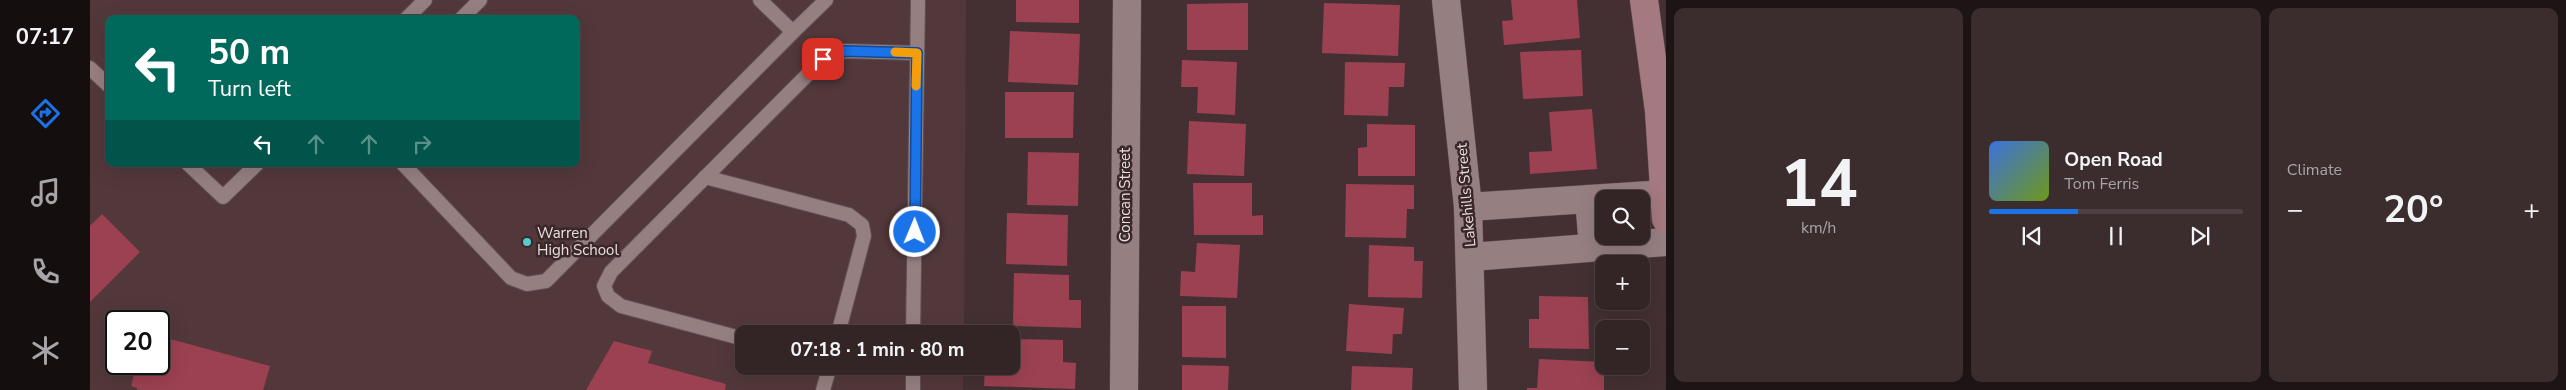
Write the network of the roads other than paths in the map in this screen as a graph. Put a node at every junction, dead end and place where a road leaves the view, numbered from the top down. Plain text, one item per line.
1 (425, 0) edge
2 (480, 0) edge
3 (760, 0) edge
4 (826, 0) edge
5 (918, 0) edge
6 (1126, 0) edge
7 (1446, 0) edge
8 (1644, 0) edge
9 (410, 15) edge
10 (465, 15) edge
11 (793, 32) junction
12 (917, 53) junction
13 (90, 68) edge
14 (105, 82) edge
15 (191, 167) edge
16 (254, 167) edge
17 (406, 167) edge
18 (705, 177) junction
19 (1590, 199) junction
20 (1665, 202) edge
21 (1468, 207) junction
22 (1666, 242) edge
23 (1593, 248) junction
24 (1471, 257) junction
25 (840, 325) edge
26 (913, 325) edge
27 (735, 337) edge
28 (828, 375) edge
29 (913, 375) edge
30 (824, 390) edge
31 (913, 390) edge
32 (1124, 390) edge
33 (1473, 390) edge

1 - 9 lane
2 - 10 lane
3 - 11 lane
4 - 11 lane
5 - 12 lane
6 - 32 street, Concan Street
7 - 21 street, Lakehills Street
8 - 20 main road
11 - 17 lane
12 - 18 lane
12 - 26 lane
13 - 14 lane
15 - 16 lane
18 - 25 lane
18 - 27 lane
19 - 20 street
19 - 21 street
19 - 23 street
21 - 24 street, Lakehills Street
22 - 23 street
23 - 24 street
24 - 33 street, Lakehills Street
28 - 30 lane
29 - 31 lane

